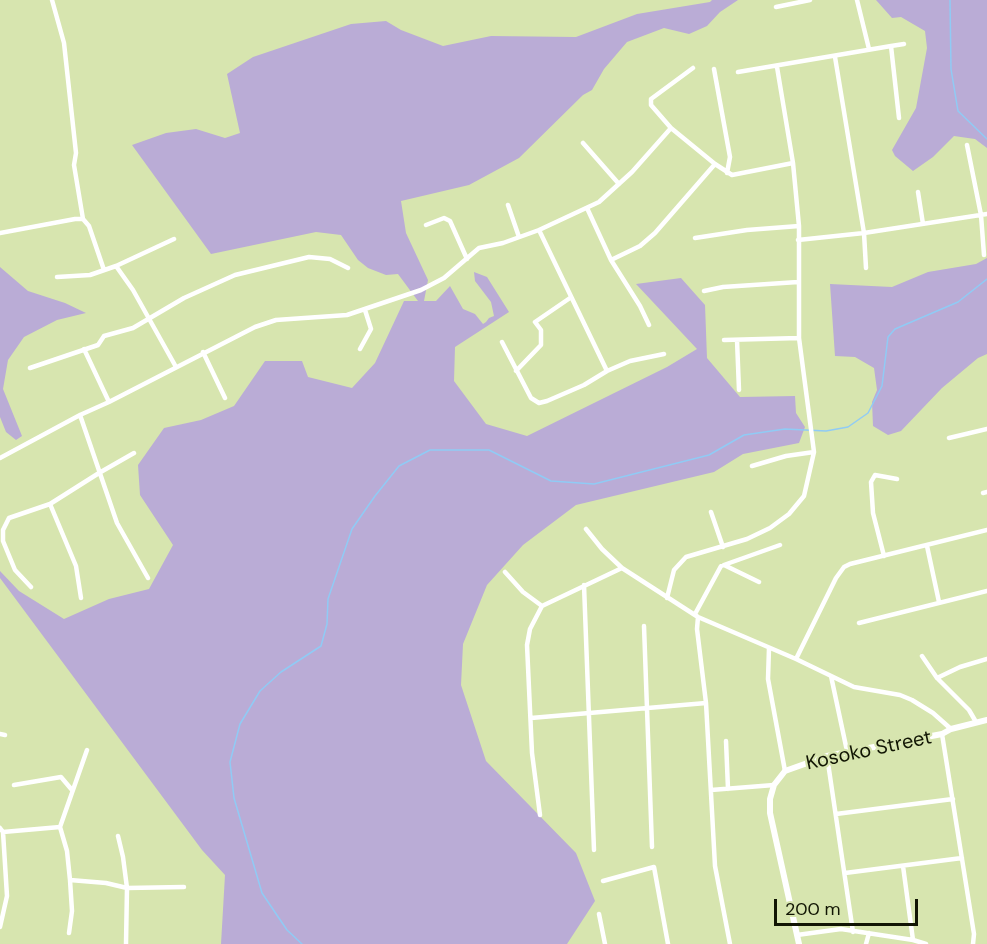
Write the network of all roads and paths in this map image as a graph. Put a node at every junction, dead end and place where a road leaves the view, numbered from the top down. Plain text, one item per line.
1 (52, 0) edge
2 (810, 0) edge
3 (857, 0) edge
4 (776, 7) dead end
5 (904, 44) dead end
6 (891, 46) junction
7 (869, 49) junction
8 (835, 57) junction
9 (777, 67) junction
10 (693, 68) dead end
11 (714, 69) dead end
12 (738, 72) dead end
13 (899, 118) dead end
14 (671, 128) junction
15 (583, 143) dead end
16 (967, 145) dead end
17 (793, 163) junction
18 (715, 164) junction
19 (727, 172) junction
20 (619, 184) junction
21 (918, 192) dead end
22 (508, 205) dead end
23 (587, 208) junction
24 (984, 214) edge
25 (83, 219) junction
26 (923, 224) junction
27 (426, 225) dead end
28 (799, 226) junction
29 (539, 230) junction
30 (0, 233) edge
31 (864, 233) junction
32 (519, 237) junction
33 (695, 238) dead end
34 (174, 239) dead end
35 (798, 240) junction
36 (984, 255) dead end
37 (467, 259) junction
38 (611, 260) junction
39 (116, 266) junction
40 (348, 268) dead end
41 (867, 268) dead end
42 (104, 270) junction
43 (57, 278) dead end
44 (798, 282) junction
45 (704, 291) dead end
46 (570, 298) junction
47 (365, 309) junction
48 (148, 318) junction
49 (649, 325) dead end
50 (799, 338) junction
51 (724, 340) dead end
52 (737, 340) junction
53 (502, 342) dead end
54 (84, 349) junction
55 (360, 349) dead end
56 (203, 352) junction
57 (664, 354) dead end
58 (176, 367) junction
59 (30, 368) dead end
60 (516, 371) junction
61 (607, 371) junction
62 (739, 390) dead end
63 (225, 398) dead end
64 (109, 402) junction
65 (80, 415) junction
66 (987, 429) edge
67 (949, 438) dead end
68 (814, 452) junction
69 (134, 453) dead end
70 (0, 458) edge
71 (752, 466) dead end
72 (99, 473) junction
73 (897, 479) dead end
74 (50, 504) junction
75 (711, 512) dead end
76 (586, 529) dead end
77 (987, 530) edge
78 (780, 545) dead end
79 (927, 546) junction
80 (723, 548) junction
81 (884, 556) junction
82 (723, 565) junction
83 (622, 568) junction
84 (506, 572) dead end
85 (148, 578) dead end
86 (759, 582) dead end
87 (585, 585) junction
88 (31, 587) dead end
89 (987, 591) edge
90 (81, 598) dead end
91 (668, 598) junction
92 (939, 602) junction
93 (542, 606) junction
94 (696, 616) junction
95 (859, 623) dead end
96 (644, 626) dead end
97 (769, 648) junction
98 (922, 656) dead end
99 (796, 658) junction
100 (987, 659) edge
101 (831, 676) junction
102 (937, 678) junction
103 (706, 703) junction
104 (648, 709) junction
105 (590, 712) junction
106 (531, 718) junction
107 (987, 720) edge
108 (976, 722) junction
109 (951, 729) junction
110 (942, 734) junction
111 (726, 741) dead end
112 (87, 750) dead end
113 (847, 751) junction
114 (827, 756) junction
115 (785, 771) junction
116 (14, 785) dead end
117 (774, 785) junction
118 (728, 789) junction
119 (72, 790) junction
120 (711, 790) junction
121 (953, 799) junction
122 (540, 814) dead end
123 (836, 814) junction
124 (60, 826) junction
125 (2, 830) edge
126 (117, 836) dead end
127 (651, 847) dead end
128 (594, 850) dead end
129 (962, 858) junction
130 (903, 866) junction
131 (845, 873) junction
132 (70, 880) junction
133 (603, 881) dead end
134 (184, 887) dead end
135 (127, 888) junction
136 (599, 914) dead end
137 (0, 927) edge
138 (853, 932) junction
139 (69, 933) dead end
140 (868, 933) junction
141 (797, 935) junction
142 (913, 940) junction
143 (126, 944) edge
144 (605, 944) edge
145 (668, 944) edge
146 (730, 944) edge
147 (799, 944) edge
148 (866, 944) edge
149 (926, 944) edge
150 (973, 944) edge

1 - 25 street
2 - 4 street
3 - 7 street
5 - 6 street
6 - 7 street
6 - 13 street
7 - 8 street
8 - 9 street
8 - 31 street
9 - 12 street
9 - 17 street
10 - 14 street
11 - 19 street
14 - 18 street
14 - 20 street
15 - 20 street
16 - 24 street
17 - 19 street
17 - 28 street
18 - 19 street
18 - 38 street
20 - 23 street
21 - 26 street
22 - 32 street
23 - 29 street
23 - 38 street
24 - 26 street
24 - 36 street
25 - 30 street
25 - 42 street
26 - 31 street
27 - 37 street
28 - 33 street
28 - 35 street
29 - 32 street
29 - 46 street
31 - 35 street
31 - 41 street
32 - 37 street
34 - 39 street
35 - 44 street
37 - 47 street
38 - 49 street
39 - 42 street
39 - 48 street
40 - 48 street
42 - 43 street
44 - 45 street
44 - 50 street
46 - 60 street
46 - 61 street
47 - 55 street
47 - 56 street
48 - 54 street
48 - 58 street
50 - 52 street
50 - 68 street
51 - 52 street
52 - 62 street
53 - 60 street
54 - 59 street
54 - 64 street
56 - 58 street
56 - 63 street
57 - 61 street
58 - 64 street
60 - 61 street
64 - 65 street
65 - 70 street
65 - 72 street
66 - 67 street
68 - 71 street
68 - 80 street
69 - 72 street
72 - 74 street
72 - 85 street
73 - 81 street
74 - 88 street
74 - 90 street
75 - 80 street
76 - 83 street
77 - 79 street
78 - 82 street
79 - 81 street
79 - 92 street
80 - 91 street
81 - 99 street
82 - 86 street
82 - 94 street
83 - 87 street
83 - 91 street
84 - 93 street
87 - 93 street
87 - 105 street
89 - 92 street
91 - 94 street
92 - 95 street
93 - 106 street
94 - 97 street
94 - 103 street
96 - 104 street
97 - 99 street
97 - 115 street
98 - 102 street
99 - 101 street
100 - 102 street
101 - 109 street
101 - 113 street
102 - 108 street
103 - 104 street
103 - 120 street
104 - 105 street
104 - 127 street
105 - 106 street
105 - 128 street
106 - 122 street
107 - 108 street, Kosoko Street
108 - 109 street, Kosoko Street
109 - 110 street, Kosoko Street
110 - 113 street, Kosoko Street
110 - 121 street
111 - 118 street
112 - 119 street
113 - 114 street, Kosoko Street
114 - 115 street, Kosoko Street
114 - 123 street
115 - 117 street, Kosoko Street
116 - 119 street
117 - 118 street
117 - 141 street
118 - 120 street
119 - 124 street
120 - 146 street
121 - 123 street
121 - 129 street
123 - 131 street
124 - 125 street
124 - 132 street
125 - 137 street
126 - 135 street
129 - 130 street
129 - 150 street
130 - 131 street
130 - 142 street
131 - 138 street
132 - 135 street
132 - 139 street
133 - 145 street
134 - 135 street
135 - 143 street
136 - 144 street
138 - 140 street
138 - 141 street
140 - 142 street
140 - 148 street
141 - 147 street
142 - 149 street

